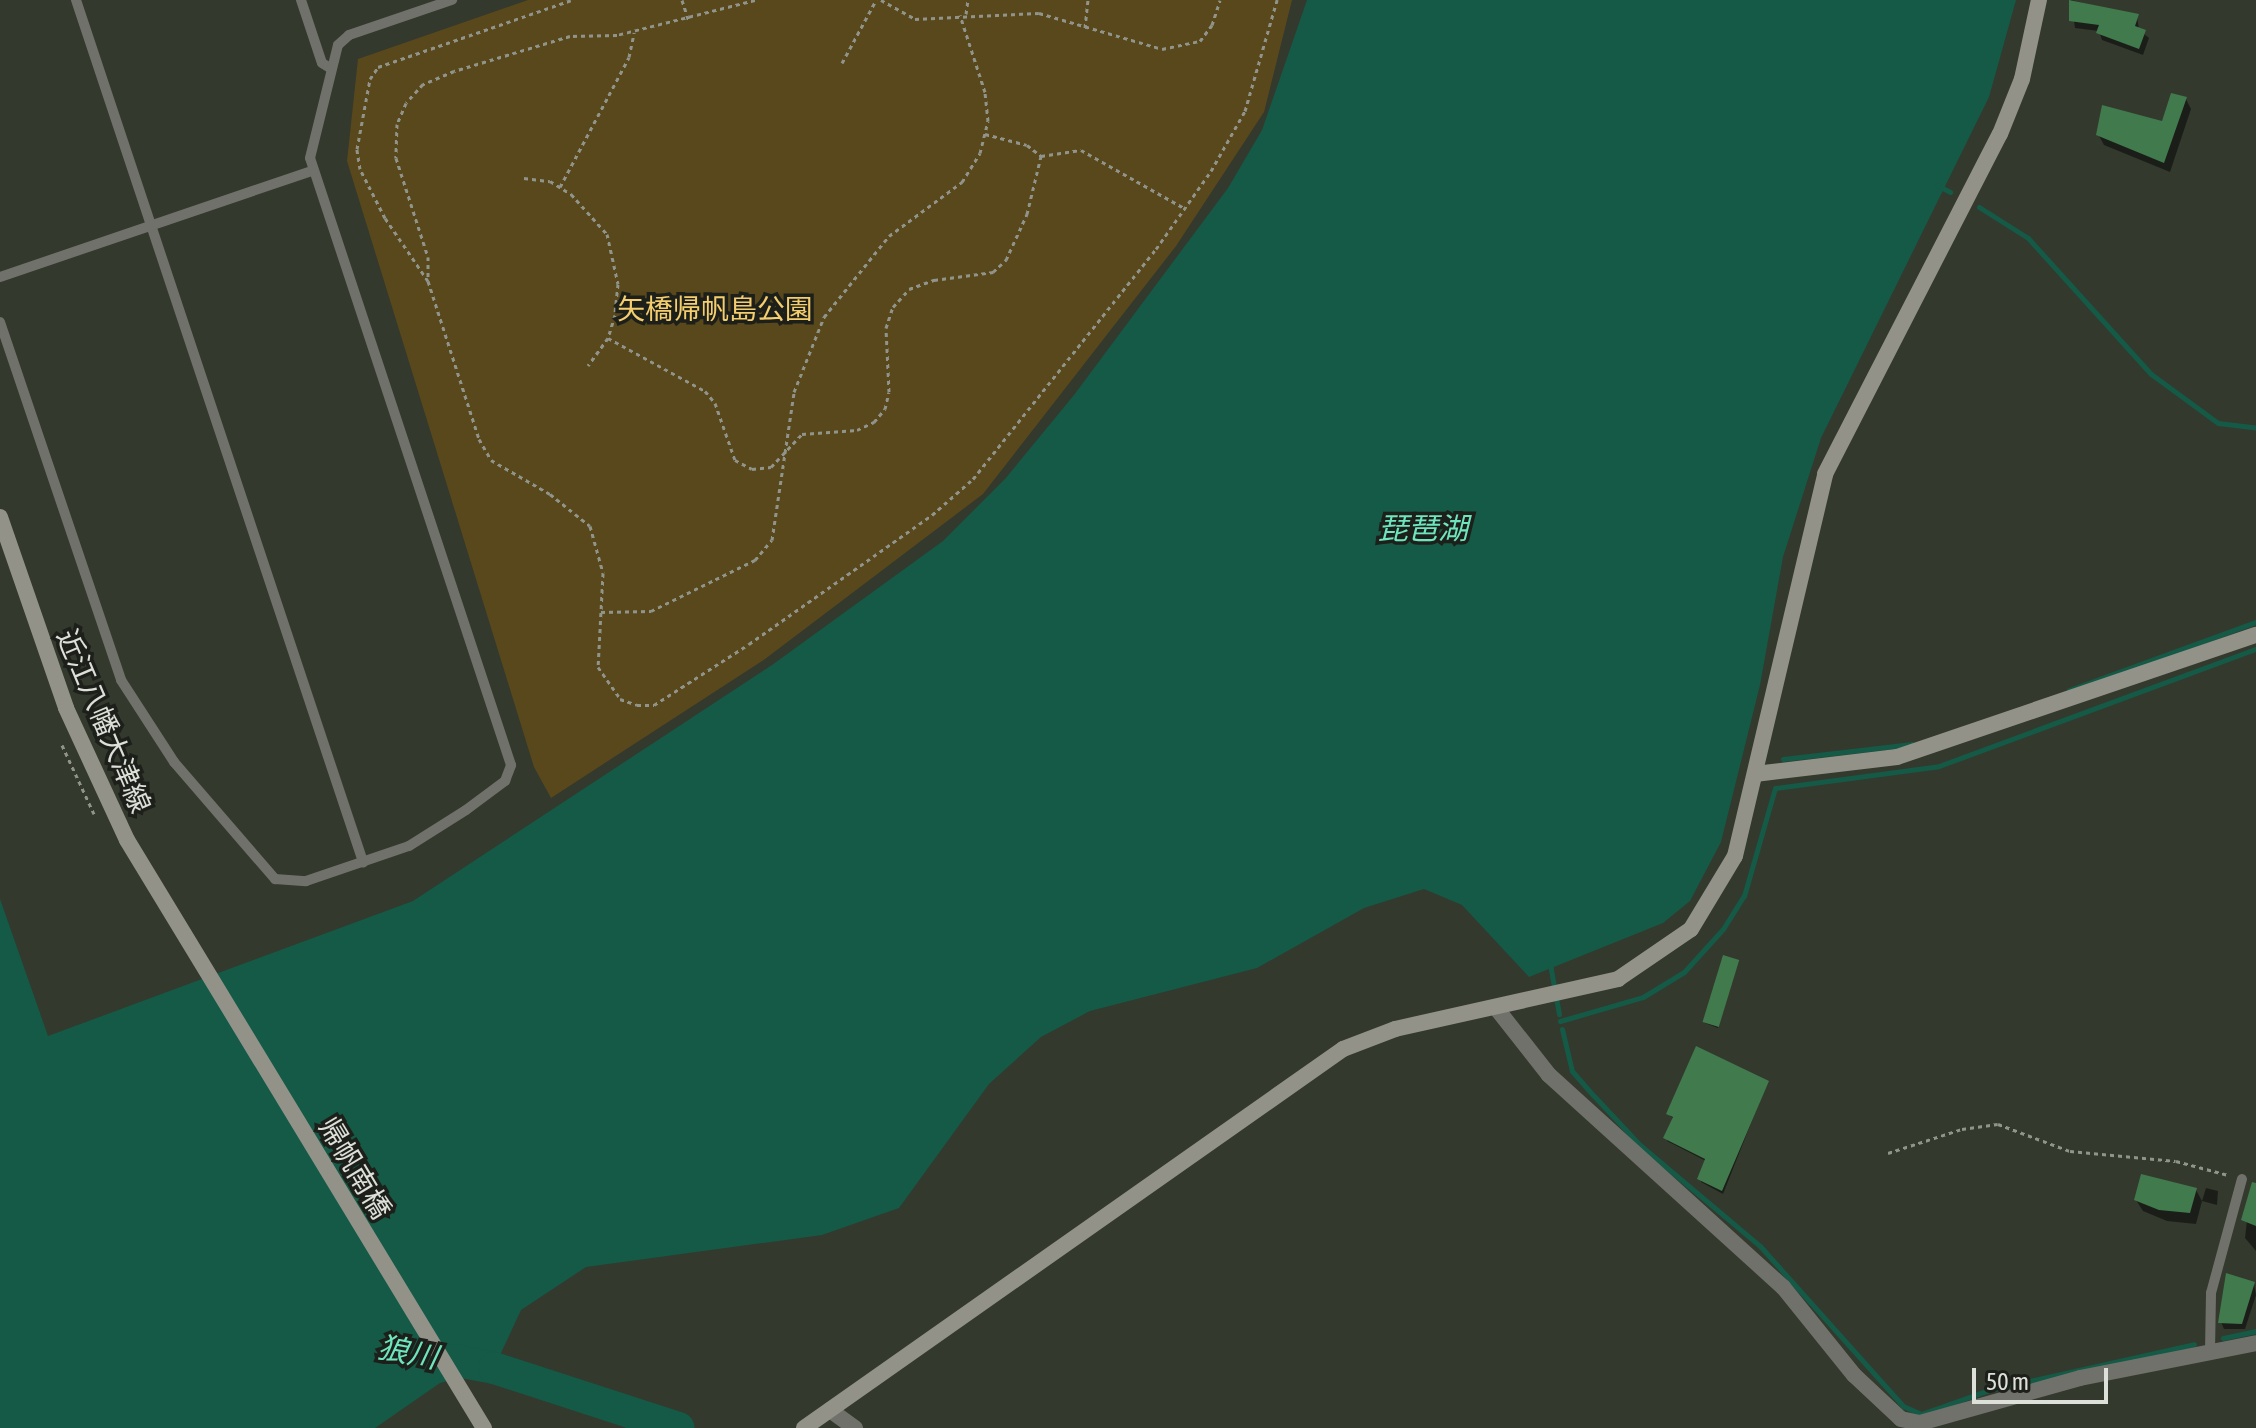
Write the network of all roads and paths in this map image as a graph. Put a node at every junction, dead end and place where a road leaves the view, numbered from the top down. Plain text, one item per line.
1 (76, 0) edge
2 (301, 0) edge
3 (452, 0) edge
4 (571, 0) edge
5 (682, 0) edge
6 (755, 0) edge
7 (878, 0) edge
8 (968, 0) edge
9 (1088, 0) edge
10 (1220, 0) edge
11 (1277, 0) edge
12 (2039, 0) edge
13 (966, 14) junction
14 (960, 15) junction
15 (689, 21) junction
16 (1085, 28) junction
17 (635, 32) junction
18 (842, 63) dead end
19 (330, 68) junction
20 (985, 134) junction
21 (1041, 156) junction
22 (312, 171) junction
23 (524, 178) dead end
24 (560, 187) junction
25 (1185, 209) junction
26 (151, 225) junction
27 (0, 277) edge
28 (428, 281) junction
29 (0, 322) edge
30 (608, 338) junction
31 (588, 366) dead end
32 (787, 447) junction
33 (0, 517) edge
34 (601, 612) junction
35 (2256, 635) edge
36 (1755, 774) junction
37 (363, 862) junction
38 (182, 935) joint
39 (1497, 1009) junction
40 (1888, 1153) dead end
41 (2242, 1179) joint
42 (2256, 1343) edge
43 (2210, 1351) junction
44 (830, 1410) junction
45 (484, 1428) edge
46 (805, 1428) edge
47 (855, 1428) edge

1 - 26 lane
2 - 19 lane
3 - 19 lane
4 - 28 path
5 - 15 path
6 - 15 path
7 - 14 path
7 - 18 path
8 - 13 path
9 - 16 path
10 - 16 path
11 - 25 path
12 - 36 street
13 - 14 path
13 - 16 path
14 - 20 path
15 - 17 path
17 - 24 path
17 - 28 path
19 - 22 lane
20 - 21 path
20 - 32 path
21 - 25 path
21 - 32 path
22 - 26 lane
22 - 37 lane
23 - 24 path
24 - 30 path
25 - 34 path
26 - 27 lane
26 - 37 lane
28 - 34 path
29 - 37 lane
30 - 31 path
30 - 32 path
32 - 34 path
33 - 38 street, 近江八幡大津線
35 - 36 street
36 - 39 street
38 - 45 street, 帰帆南橋
39 - 43 street
39 - 44 street
40 - 41 path
41 - 43 lane
42 - 43 street
44 - 46 street
44 - 47 street

